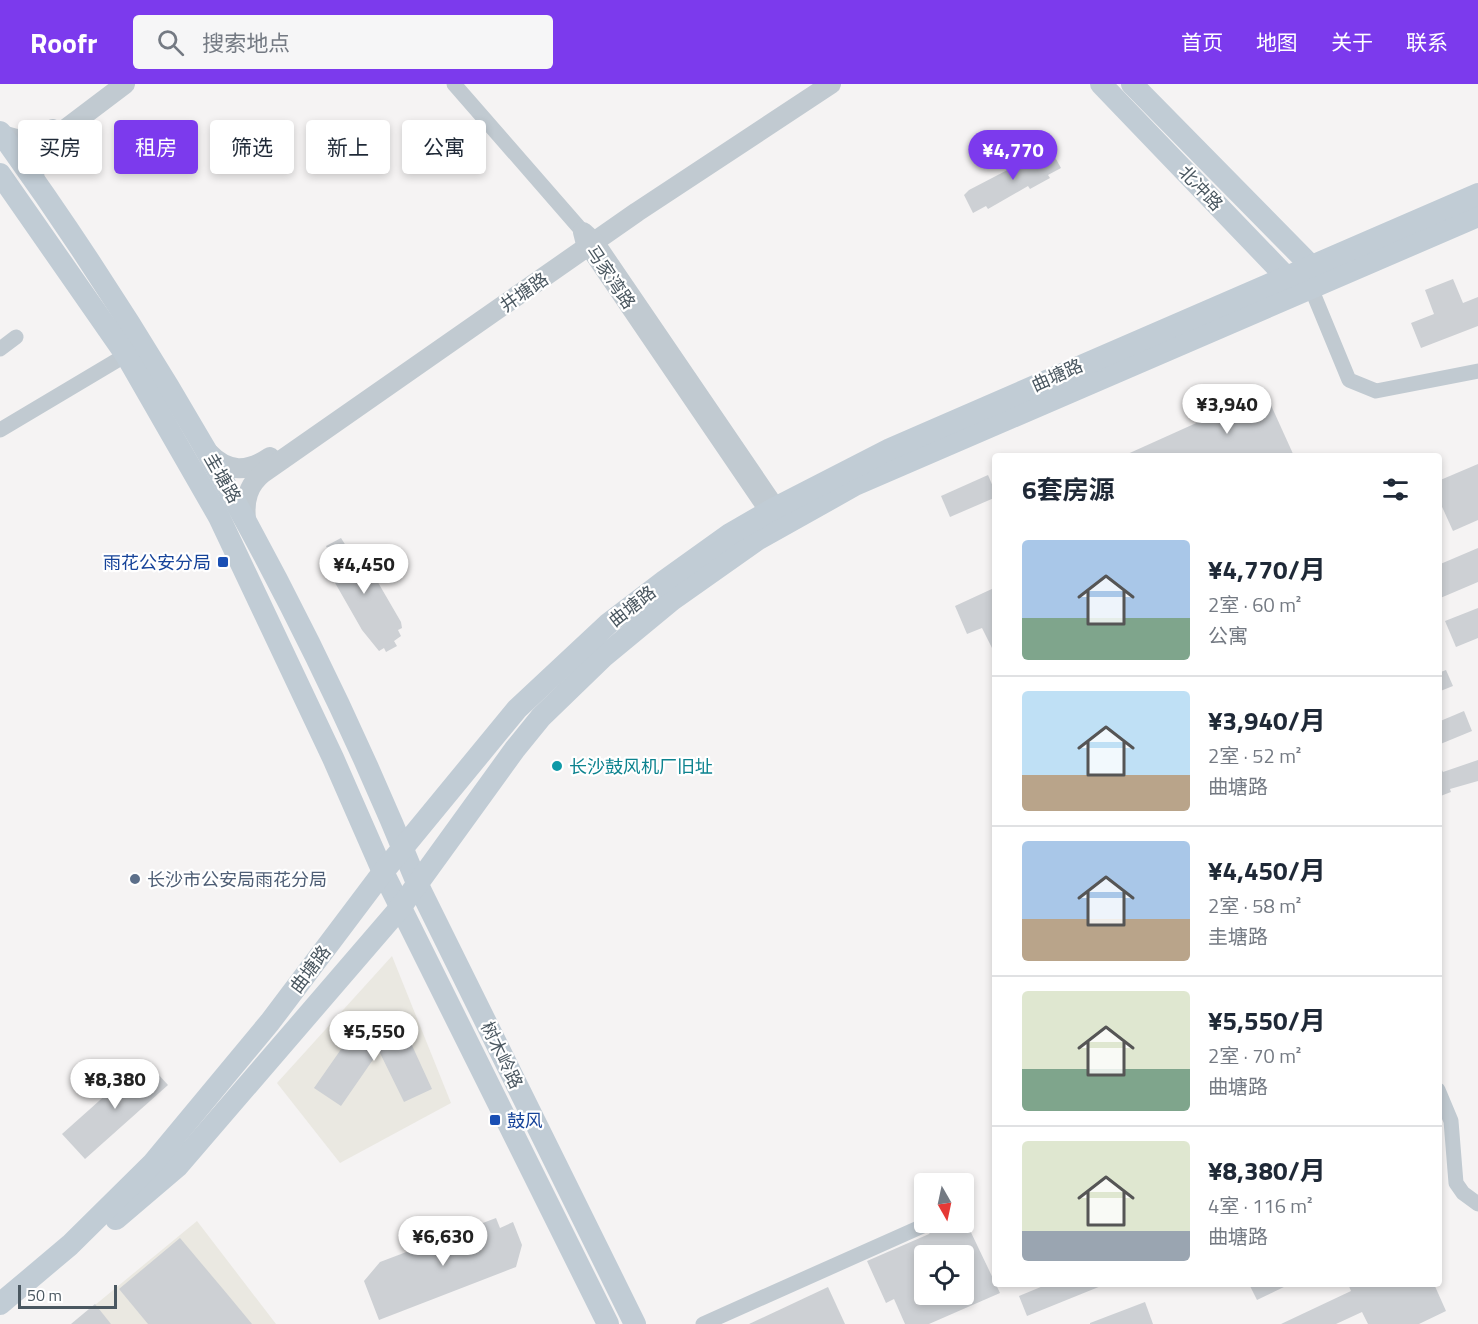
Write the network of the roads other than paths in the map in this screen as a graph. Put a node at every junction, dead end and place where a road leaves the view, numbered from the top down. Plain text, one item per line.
1 (113, 84) edge
2 (125, 84) edge
3 (454, 84) edge
4 (817, 84) edge
5 (831, 84) edge
6 (1101, 84) edge
7 (1132, 84) edge
8 (1, 133) edge
9 (0, 174) edge
10 (34, 180) junction
11 (1478, 194) edge
12 (1478, 216) edge
13 (588, 239) junction
14 (1310, 265) junction
15 (1286, 275) junction
16 (1313, 287) junction
17 (16, 338) dead end
18 (0, 349) edge
19 (126, 355) junction
20 (1478, 371) edge
21 (0, 430) edge
22 (209, 453) junction
23 (778, 517) junction
24 (246, 519) junction
25 (403, 849) junction
26 (383, 872) junction
27 (417, 883) junction
28 (400, 908) junction
29 (1442, 1100) edge
30 (1478, 1204) edge
31 (914, 1231) edge
32 (0, 1304) edge
33 (0, 1317) edge
34 (608, 1324) edge
35 (634, 1324) edge
36 (703, 1324) edge

1 - 8 street
2 - 10 street
3 - 13 street
4 - 13 street, 井塘路
5 - 13 street, 井塘路
6 - 15 main road, 北冲路
7 - 14 main road, 北冲路
8 - 10 main road, 圭塘路
9 - 19 main road, 圭塘路
10 - 22 main road, 圭塘路
11 - 14 main road, 曲塘路
12 - 16 main road, 曲塘路
13 - 22 street, 井塘路
13 - 23 street, 马家湾路
13 - 24 street, 井塘路
14 - 15 main road, 曲塘路
14 - 16 main road, 北冲路
15 - 16 main road, 北冲路
15 - 23 main road, 曲塘路
16 - 20 street
16 - 23 main road, 曲塘路
17 - 18 street
19 - 21 street
19 - 26 main road, 圭塘路
22 - 24 main road, 圭塘路
23 - 25 main road, 曲塘路
23 - 27 main road, 曲塘路
24 - 25 main road, 圭塘路
25 - 26 main road, 曲塘路
25 - 27 main road, 树木岭路
26 - 28 main road, 树木岭路
26 - 32 main road, 曲塘路
27 - 28 main road, 曲塘路
27 - 35 main road, 树木岭路
28 - 33 main road, 曲塘路
28 - 34 main road, 树木岭路
29 - 30 street
31 - 36 street

